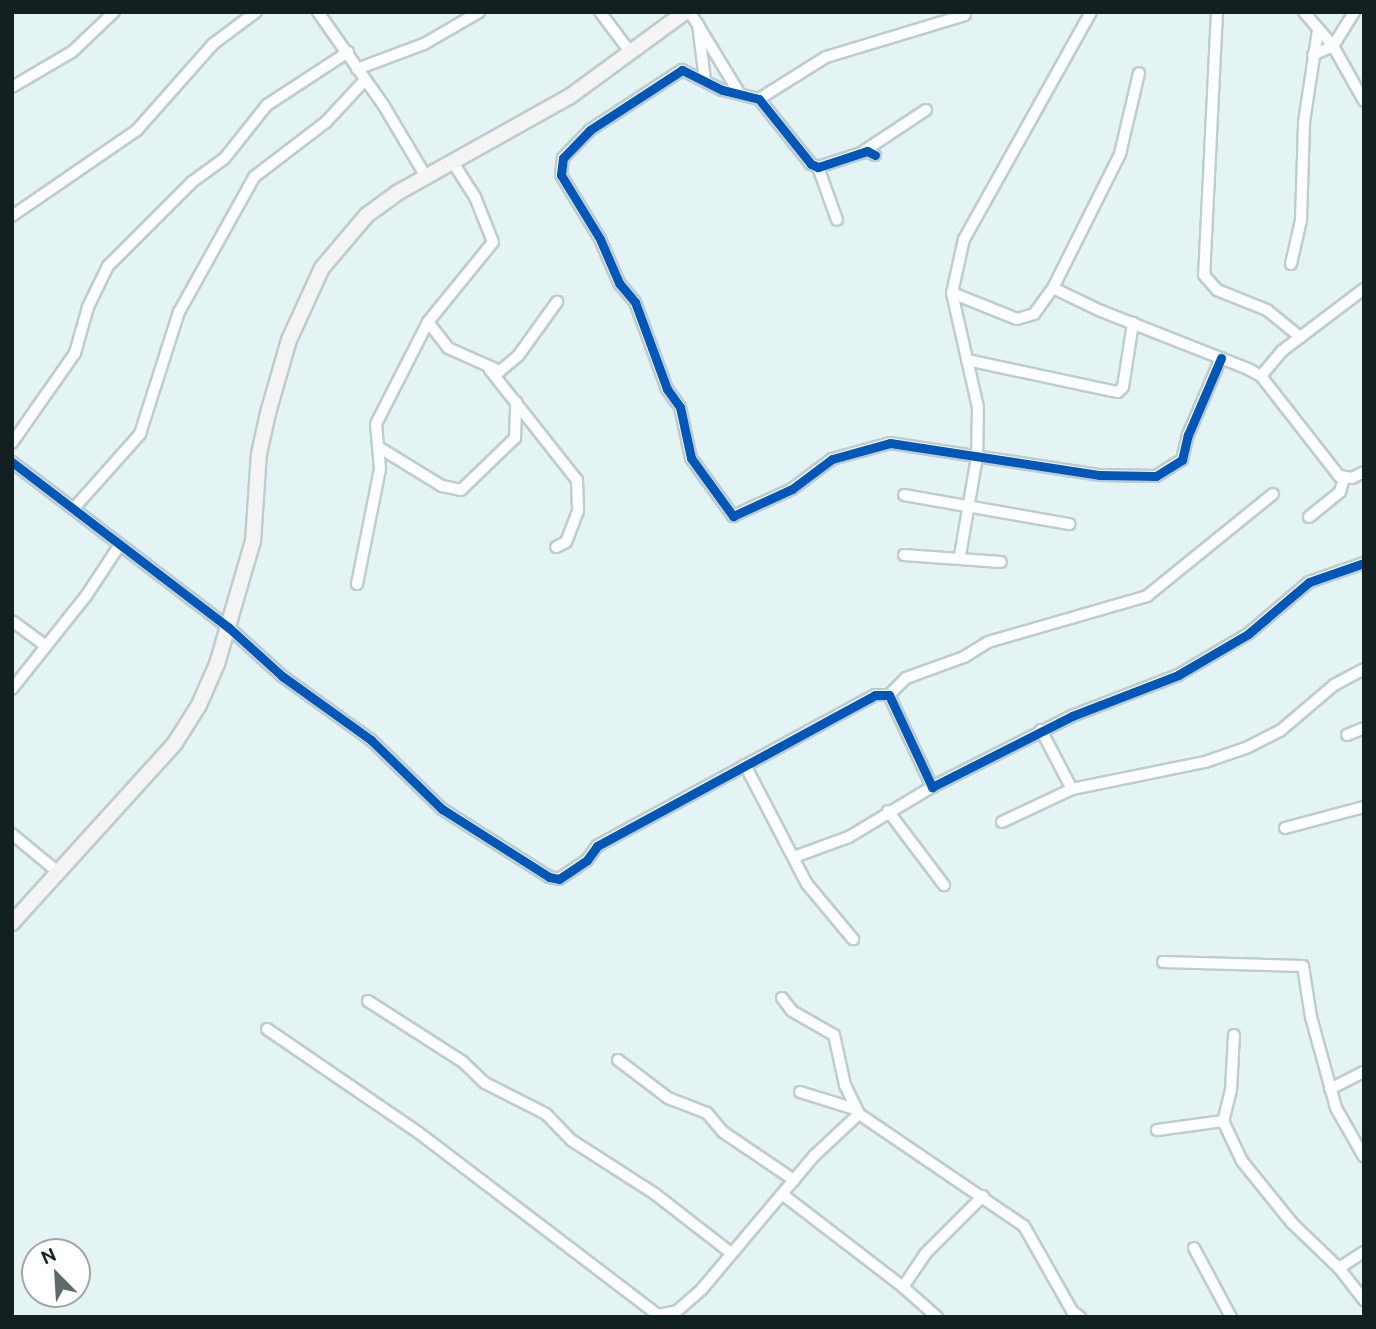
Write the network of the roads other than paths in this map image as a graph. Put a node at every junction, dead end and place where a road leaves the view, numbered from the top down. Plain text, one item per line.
1 (114, 12) edge
2 (256, 12) edge
3 (318, 12) edge
4 (479, 12) edge
5 (600, 12) edge
6 (688, 12) edge
7 (1091, 12) edge
8 (1217, 12) edge
9 (1304, 12) edge
10 (1354, 12) edge
11 (965, 15) dead end
12 (698, 24) junction
13 (1318, 30) junction
14 (1333, 46) junction
15 (348, 52) junction
16 (631, 53) junction
17 (1313, 55) junction
18 (358, 69) junction
19 (1139, 73) dead end
20 (365, 79) junction
21 (705, 80) junction
22 (12, 87) edge
23 (738, 92) junction
24 (760, 99) junction
25 (1364, 101) edge
26 (926, 110) dead end
27 (860, 153) junction
28 (874, 155) dead end
29 (452, 161) junction
30 (818, 167) junction
31 (425, 175) junction
32 (12, 216) edge
33 (837, 220) dead end
34 (1291, 264) dead end
35 (1053, 288) junction
36 (1364, 289) edge
37 (952, 293) junction
38 (557, 302) dead end
39 (428, 322) junction
40 (1133, 323) junction
41 (1300, 337) junction
42 (1221, 358) junction
43 (967, 360) junction
44 (490, 370) junction
45 (1261, 376) junction
46 (516, 399) junction
47 (12, 443) edge
48 (380, 448) junction
49 (977, 457) junction
50 (12, 462) edge
51 (1364, 472) edge
52 (1344, 478) junction
53 (1273, 494) dead end
54 (904, 495) dead end
55 (967, 505) junction
56 (75, 507) junction
57 (1309, 517) dead end
58 (1069, 524) dead end
59 (119, 547) junction
60 (556, 547) dead end
61 (904, 555) dead end
62 (960, 555) junction
63 (1001, 562) dead end
64 (1364, 563) edge
65 (357, 584) dead end
66 (12, 621) edge
67 (228, 627) junction
68 (46, 646) junction
69 (1364, 669) edge
70 (12, 689) edge
71 (889, 695) junction
72 (1364, 728) edge
73 (1041, 730) junction
74 (1347, 735) dead end
75 (745, 765) junction
76 (932, 787) junction
77 (1072, 789) junction
78 (1364, 807) edge
79 (888, 811) junction
80 (1002, 822) dead end
81 (1285, 828) dead end
82 (12, 834) edge
83 (793, 857) junction
84 (59, 873) junction
85 (944, 885) dead end
86 (12, 923) edge
87 (853, 939) dead end
88 (1163, 962) dead end
89 (782, 999) dead end
90 (368, 1001) dead end
91 (267, 1029) dead end
92 (1234, 1035) dead end
93 (618, 1060) dead end
94 (1364, 1072) edge
95 (1330, 1088) junction
96 (800, 1092) dead end
97 (857, 1112) junction
98 (1223, 1121) junction
99 (1157, 1130) dead end
100 (1364, 1157) edge
101 (794, 1180) junction
102 (782, 1194) junction
103 (983, 1196) junction
104 (1194, 1248) dead end
105 (1364, 1252) edge
106 (731, 1254) junction
107 (1339, 1268) junction
108 (903, 1287) junction
109 (1364, 1300) edge
110 (1072, 1315) edge
111 (937, 1317) edge
112 (1231, 1317) edge

1 - 22 street
2 - 32 street
3 - 15 street
4 - 18 street
5 - 16 street
6 - 12 street
6 - 16 street
7 - 37 street
8 - 41 street
9 - 13 street
10 - 14 street
11 - 24 street
12 - 21 street
12 - 23 street
13 - 14 street
13 - 17 street
14 - 17 street
14 - 25 street
15 - 18 street
15 - 47 street
16 - 29 street
17 - 34 street
18 - 20 street
19 - 35 street
20 - 31 street
20 - 56 street
21 - 23 street
21 - 49 street
23 - 24 street
24 - 30 street
26 - 27 street
27 - 28 street
27 - 30 street
29 - 31 street
29 - 39 street
30 - 33 street
31 - 67 street
35 - 37 street
35 - 40 street
36 - 41 street
37 - 43 street
38 - 44 street
39 - 44 street
39 - 48 street
40 - 42 street
40 - 43 street
41 - 45 street
42 - 45 street
42 - 49 street
43 - 49 street
44 - 46 street
45 - 52 street
46 - 48 street
46 - 60 street
48 - 65 street
49 - 55 street
50 - 56 street
51 - 52 street
52 - 57 street
53 - 71 street
54 - 55 street
55 - 58 street
55 - 62 street
56 - 59 street
59 - 67 street
59 - 68 street
61 - 62 street
62 - 63 street
64 - 73 street
66 - 68 street
67 - 75 street
67 - 84 street
68 - 70 street
69 - 77 street
71 - 75 street
71 - 76 street
72 - 74 street
73 - 76 street
73 - 77 street
75 - 83 street
76 - 79 street
77 - 80 street
78 - 81 street
79 - 83 street
79 - 85 street
82 - 84 street
83 - 87 street
84 - 86 street
88 - 95 street
89 - 97 street
90 - 106 street
91 - 106 street
92 - 98 street
93 - 101 street
94 - 95 street
95 - 100 street
96 - 97 street
97 - 101 street
97 - 103 street
98 - 99 street
98 - 107 street
101 - 102 street
102 - 106 street
102 - 108 street
103 - 108 street
103 - 110 street
104 - 112 street
105 - 107 street
107 - 109 street
108 - 111 street

